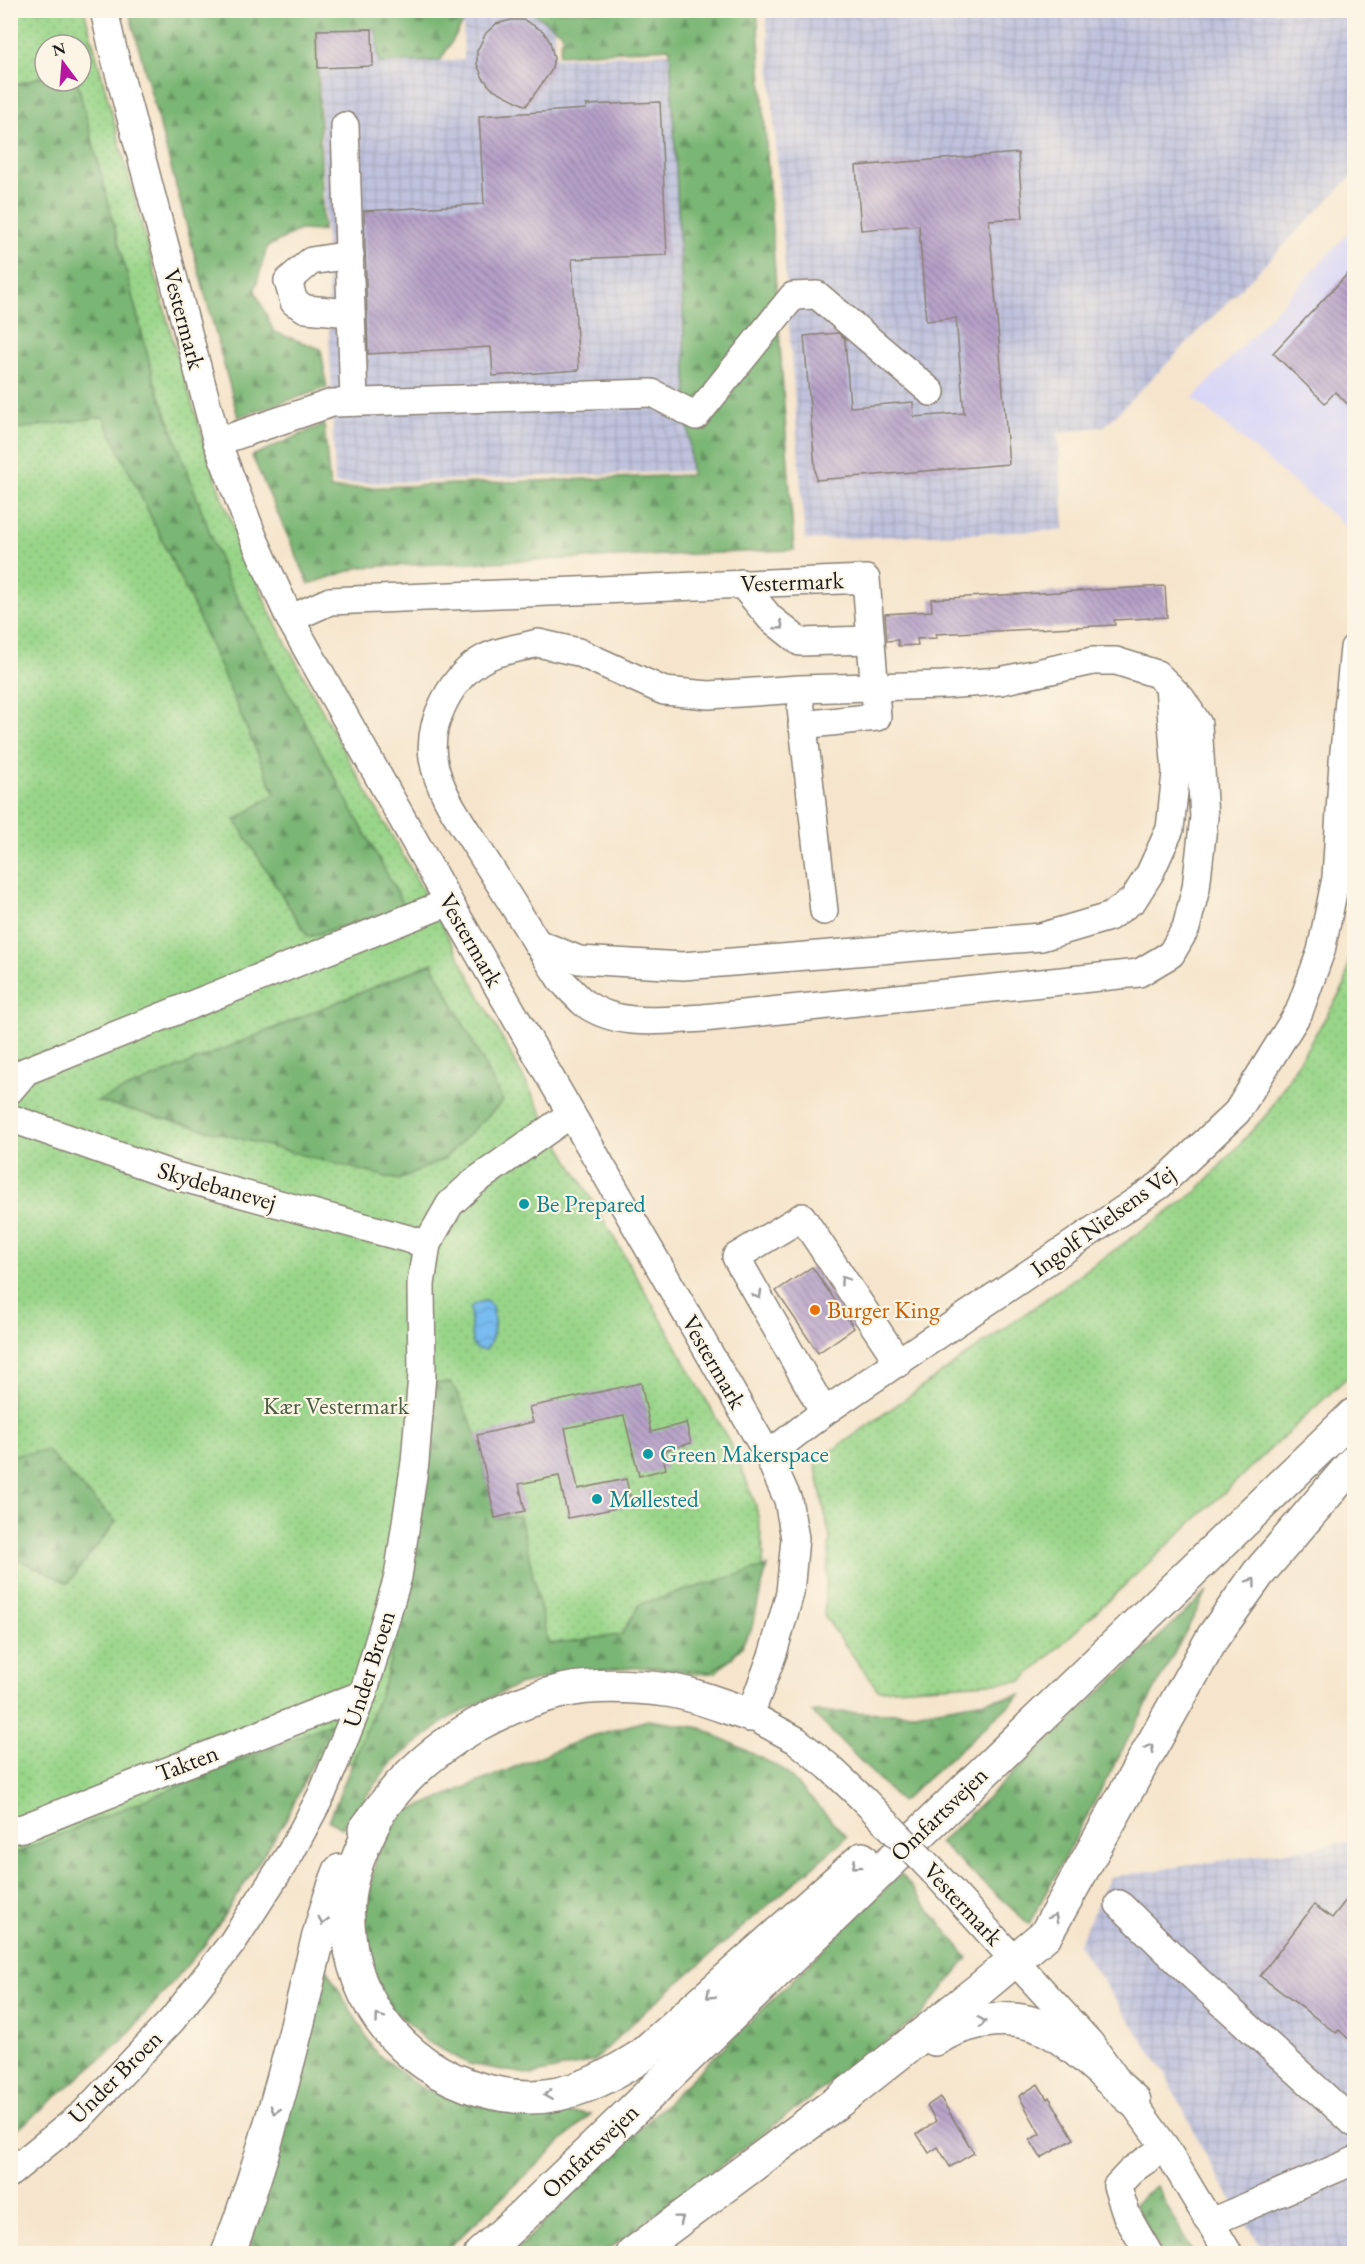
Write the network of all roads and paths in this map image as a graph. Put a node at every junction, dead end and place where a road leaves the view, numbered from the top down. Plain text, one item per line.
1 (105, 10) edge
2 (345, 126) dead end
3 (350, 255) junction
4 (351, 313) junction
5 (931, 392) dead end
6 (354, 402) junction
7 (217, 442) junction
8 (741, 583) junction
9 (290, 619) junction
10 (870, 640) junction
11 (1354, 648) edge
12 (1169, 686) junction
13 (873, 687) junction
14 (800, 689) junction
15 (802, 724) junction
16 (449, 902) junction
17 (824, 911) dead end
18 (537, 943) junction
19 (10, 1090) edge
20 (571, 1114) junction
21 (10, 1118) edge
22 (428, 1244) junction
23 (899, 1363) junction
24 (824, 1412) junction
25 (1354, 1414) edge
26 (768, 1455) junction
27 (1354, 1462) edge
28 (363, 1694) junction
29 (1063, 1695) junction
30 (750, 1715) junction
31 (378, 1814) junction
32 (10, 1830) edge
33 (1119, 1904) dead end
34 (1015, 1960) junction
35 (840, 2100) junction
36 (1134, 2101) junction
37 (1354, 2123) edge
38 (1165, 2147) junction
39 (1354, 2161) edge
40 (10, 2173) edge
41 (525, 2214) junction
42 (1211, 2222) junction
43 (228, 2253) edge
44 (481, 2253) edge
45 (488, 2253) edge
46 (633, 2253) edge
47 (1149, 2253) edge
48 (1229, 2253) edge

1 - 7 street, Vestermark
2 - 3 street
3 - 4 street
3 - 4 street
4 - 6 street
5 - 6 street
6 - 7 street
7 - 9 street, Vestermark
8 - 9 street, Vestermark
8 -> 10 street
8 - 10 street, Vestermark
9 - 16 street, Vestermark
10 - 13 street
11 - 23 street, Ingolf Nielsens Vej
12 - 13 street
12 - 18 street
12 - 18 street
13 - 14 street
13 - 15 street
14 - 15 street
14 - 18 street
15 - 17 street
16 - 19 street
16 - 20 street, Vestermark
20 - 22 street, Under Broen
20 - 26 street, Vestermark
21 - 22 street, Skydebanevej
22 - 28 street, Under Broen
23 - 24 street, Ingolf Nielsens Vej
23 -> 24 street
24 - 26 street, Ingolf Nielsens Vej
25 - 29 highway, Omfartsvejen
26 - 30 street, Vestermark
34 -> 27 highway
28 - 32 street, Takten
28 - 40 street, Under Broen
29 -> 31 highway
29 - 41 highway, Omfartsvejen
30 - 31 highway
30 - 34 street, Vestermark, bridge
31 -> 43 highway
33 - 37 street
34 - 35 highway
34 - 36 street, Vestermark
35 -> 36 highway
46 -> 35 highway
36 - 38 street, Vestermark
38 - 42 street, Vestermark
38 - 47 street
39 - 42 street
41 - 44 highway
41 - 45 highway
42 - 48 street, Vestermark

